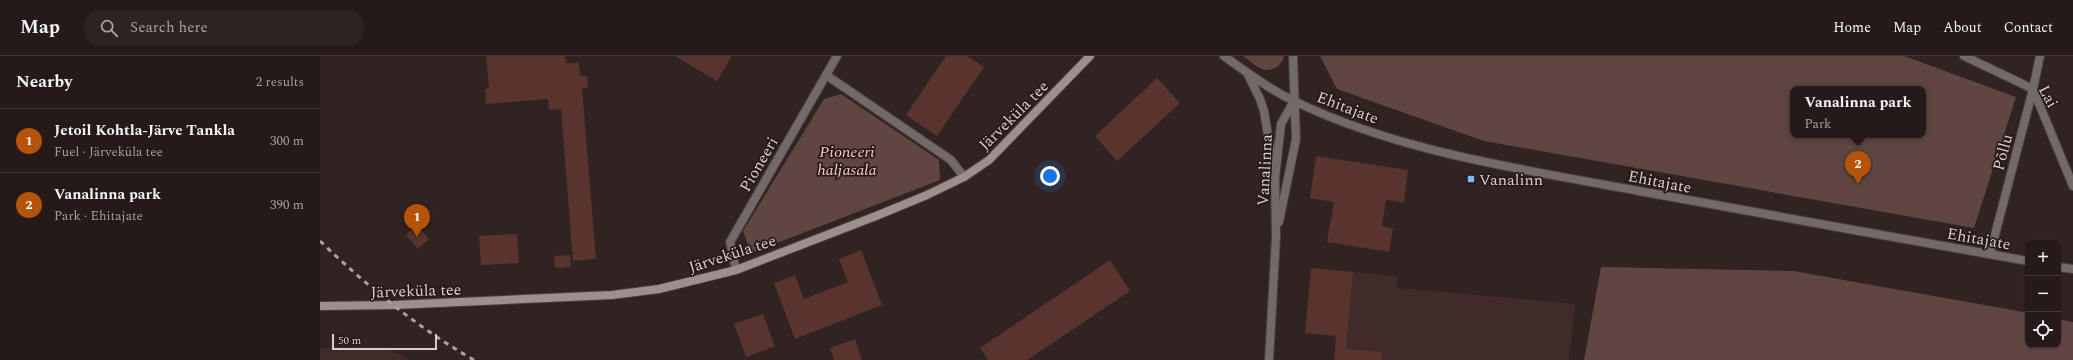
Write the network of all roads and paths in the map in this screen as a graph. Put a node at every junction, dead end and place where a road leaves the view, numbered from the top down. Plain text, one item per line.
1 (837, 56) edge
2 (1090, 56) edge
3 (1224, 56) edge
4 (1293, 56) edge
5 (1964, 56) edge
6 (2040, 56) edge
7 (1246, 72) junction
8 (826, 75) junction
9 (2034, 89) junction
10 (1294, 101) junction
11 (964, 177) junction
12 (1275, 178) junction
13 (2073, 186) edge
14 (1276, 237) junction
15 (1990, 254) junction
16 (2025, 260) edge
17 (2061, 267) edge
18 (2073, 269) edge
19 (736, 270) junction
20 (320, 306) edge
21 (1269, 360) edge

1 - 8 street, Pioneeri
2 - 11 main road, Järveküla tee
3 - 7 street
4 - 10 street
5 - 9 street, Lai
6 - 9 street, Põllu
7 - 10 street
7 - 12 street
8 - 11 street
8 - 19 street, Pioneeri
9 - 13 street, Lai
9 - 15 street, Põllu
10 - 12 street, Vanalinna
10 - 14 street, Vanalinna
10 - 15 street, Ehitajate
11 - 19 main road, Järveküla tee
12 - 14 street, Vanalinna
14 - 21 street, Vanalinna
15 - 16 street, Ehitajate
17 - 18 street
19 - 20 main road, Järveküla tee

